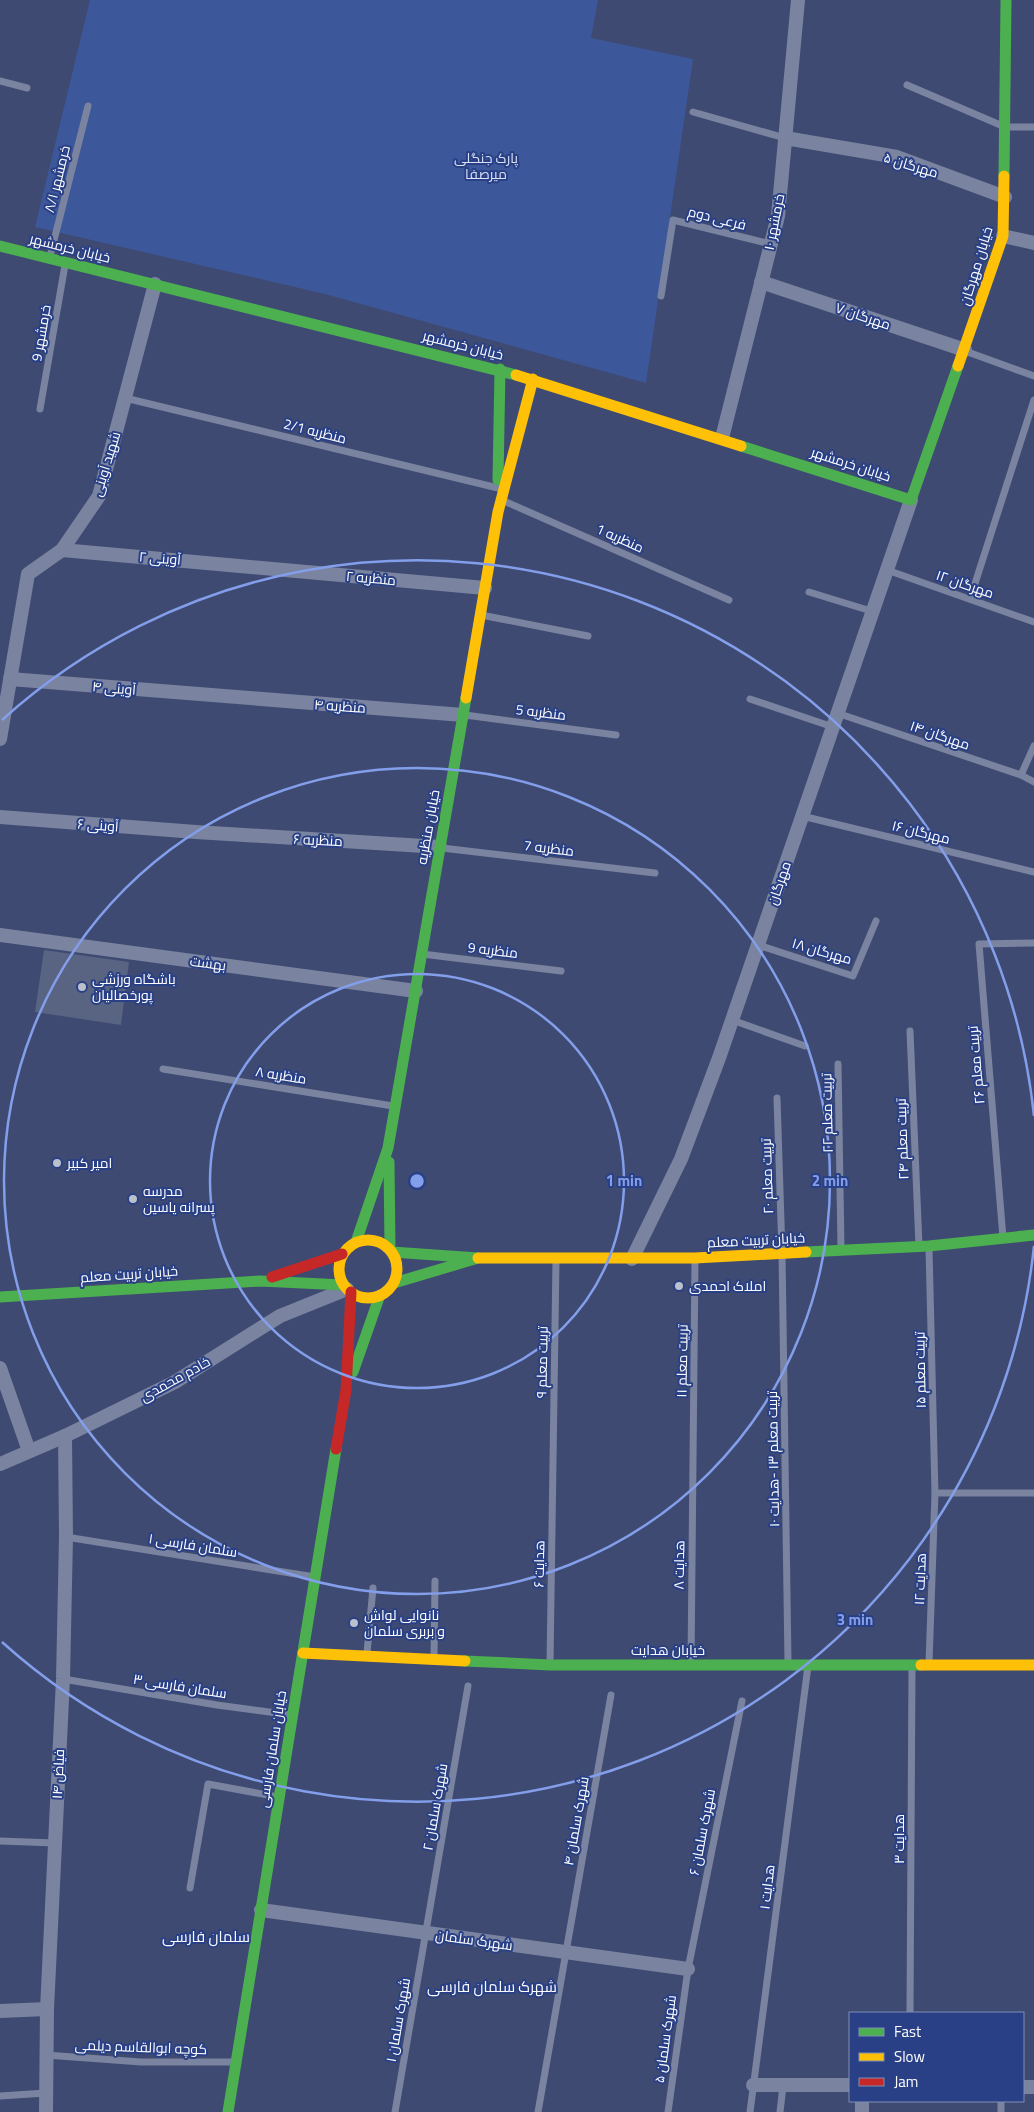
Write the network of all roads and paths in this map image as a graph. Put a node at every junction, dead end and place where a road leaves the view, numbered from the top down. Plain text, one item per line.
1 (798, 0) edge
2 (1006, 0) edge
3 (0, 82) edge
4 (907, 85) dead end
5 (27, 88) dead end
6 (88, 106) dead end
7 (693, 112) dead end
8 (1005, 127) junction
9 (1034, 127) edge
10 (785, 138) junction
11 (1004, 197) junction
12 (1003, 236) junction
13 (1034, 243) edge
14 (771, 244) junction
15 (0, 246) edge
16 (49, 258) junction
17 (66, 262) junction
18 (762, 282) junction
19 (155, 284) junction
20 (661, 296) dead end
21 (965, 350) junction
22 (500, 370) junction
23 (1034, 376) edge
24 (533, 379) junction
25 (125, 398) junction
26 (1034, 400) edge
27 (40, 409) dead end
28 (722, 438) junction
29 (500, 494) junction
30 (911, 500) junction
31 (62, 550) junction
32 (257, 567) joint
33 (887, 570) junction
34 (485, 588) junction
35 (809, 592) dead end
36 (970, 599) junction
37 (729, 600) dead end
38 (872, 611) junction
39 (480, 615) junction
40 (1034, 622) edge
41 (588, 636) dead end
42 (10, 679) junction
43 (216, 696) joint
44 (750, 699) dead end
45 (837, 713) junction
46 (463, 715) junction
47 (833, 727) junction
48 (616, 734) dead end
49 (0, 739) edge
50 (1034, 746) edge
51 (1022, 775) junction
52 (1034, 782) edge
53 (802, 816) junction
54 (0, 818) edge
55 (196, 832) joint
56 (440, 847) junction
57 (655, 872) dead end
58 (1034, 872) edge
59 (876, 921) dead end
60 (0, 935) edge
61 (1034, 943) edge
62 (758, 945) junction
63 (422, 954) junction
64 (561, 971) dead end
65 (416, 991) junction
66 (732, 1020) junction
67 (910, 1031) dead end
68 (805, 1046) dead end
69 (838, 1064) dead end
70 (163, 1069) dead end
71 (777, 1098) dead end
72 (396, 1106) junction
73 (388, 1148) junction
74 (1034, 1235) edge
75 (1003, 1238) junction
76 (356, 1242) junction
77 (924, 1246) junction
78 (391, 1250) junction
79 (841, 1250) junction
80 (342, 1254) junction
81 (782, 1254) junction
82 (478, 1258) junction
83 (695, 1258) junction
84 (556, 1259) junction
85 (632, 1259) junction
86 (260, 1280) junction
87 (394, 1283) junction
88 (347, 1289) junction
89 (380, 1295) junction
90 (0, 1297) edge
91 (0, 1368) edge
92 (346, 1390) junction
93 (65, 1436) junction
94 (29, 1451) junction
95 (0, 1464) edge
96 (553, 1464) joint
97 (693, 1465) joint
98 (935, 1493) junction
99 (1034, 1493) edge
100 (66, 1537) junction
101 (316, 1577) junction
102 (435, 1581) dead end
103 (373, 1588) dead end
104 (303, 1653) junction
105 (367, 1656) junction
106 (434, 1659) junction
107 (550, 1665) junction
108 (691, 1665) junction
109 (788, 1665) junction
110 (808, 1665) junction
111 (912, 1666) junction
112 (929, 1666) junction
113 (1034, 1666) edge
114 (63, 1680) junction
115 (468, 1686) dead end
116 (611, 1695) dead end
117 (742, 1701) dead end
118 (293, 1715) junction
119 (280, 1797) junction
120 (0, 1841) edge
121 (54, 1843) junction
122 (190, 1888) dead end
123 (261, 1910) junction
124 (426, 1933) junction
125 (565, 1952) junction
126 (688, 1969) junction
127 (47, 2009) junction
128 (0, 2011) edge
129 (910, 2012) edge
130 (46, 2055) junction
131 (236, 2062) junction
132 (753, 2085) junction
133 (849, 2085) edge
134 (783, 2086) junction
135 (46, 2093) junction
136 (0, 2096) edge
137 (46, 2112) edge
138 (228, 2112) edge
139 (394, 2112) edge
140 (538, 2112) edge
141 (668, 2112) edge
142 (750, 2112) edge
143 (780, 2112) edge

1 - 10 street, خرمشهر ۱۰
2 - 8 street, خیابان مهرگان
3 - 5 lane
4 - 8 lane
6 - 16 lane, خرمشهر ۸/۱
7 - 10 lane
8 - 9 lane
8 - 11 street, خیابان مهرگان
10 - 11 street, مهرگان ۵
10 - 14 street, خرمشهر ۱۰
11 - 12 street, خیابان مهرگان
12 - 13 street
12 - 21 street, خیابان مهرگان
14 - 18 street, خرمشهر ۱۰
14 - 20 lane, فرعی دوم
15 - 16 street, خیابان خرمشهر
16 - 17 street, خیابان خرمشهر
17 - 19 street, خیابان خرمشهر
17 - 27 lane, خرمشهر 9
18 - 21 street, مهرگان ۷
18 - 28 street, خرمشهر ۱۰
19 - 22 street, خیابان خرمشهر
19 - 25 street, شهید آوینی
21 - 23 lane
21 - 30 street, خیابان مهرگان
22 - 24 street, خیابان خرمشهر
22 - 29 street
24 - 28 street, خیابان خرمشهر
24 - 29 street
25 - 29 lane, منظریه 2/1
25 - 31 street, شهید آوینی
26 - 36 lane
28 - 30 street, خیابان خرمشهر
29 - 34 street, خیابان منظریه
29 - 37 lane, منظریه 1
30 - 33 street, مهرگان
31 - 32 street, آوینی ۲
31 - 42 street, شهید آوینی
32 - 34 street, منظریه ۲
33 - 36 lane, مهرگان ۱۲
33 - 38 street, مهرگان
34 - 39 street, خیابان منظریه
35 - 38 lane
36 - 40 lane, مهرگان ۱۲
38 - 45 street, مهرگان
39 - 41 lane
39 - 46 street, خیابان منظریه
42 - 43 street, آوینی ۴
42 - 49 street, شهید آوینی
43 - 46 street, منظریه ۴
44 - 47 lane
45 - 47 street, مهرگان
45 - 51 lane, مهرگان ۱۴
46 - 48 lane, منظریه 5
46 - 56 street, خیابان منظریه
47 - 53 street, مهرگان
50 - 51 lane
51 - 52 lane, مهرگان ۱۴
53 - 58 lane, مهرگان ۱۶
53 - 62 street, مهرگان
54 - 55 street, آوینی ۶
55 - 56 street, منظریه ۶
56 - 57 lane, منظریه 7
56 - 63 street, خیابان منظریه
59 - 62 lane, مهرگان ۱۸
60 - 65 street, بهشت
61 - 75 lane, تربیت معلم ۲۶
62 - 66 street, مهرگان
63 - 64 lane, منظریه 9
63 - 65 street, خیابان منظریه
65 - 72 street, خیابان منظریه
66 - 68 lane
66 - 85 street, مهرگان
67 - 77 lane, تربیت معلم ۲۴
69 - 79 lane, تربیت معلم ۲۲
70 - 72 lane, منظریه ۸
71 - 81 lane, تربیت معلم ۲۰
72 - 73 street, خیابان منظریه
73 - 76 street
73 - 78 street
74 - 75 street, خیابان تربیت معلم
75 - 77 street, خیابان تربیت معلم
76 - 78 street
76 - 80 street
77 - 79 street, خیابان تربیت معلم
77 - 98 lane, تربیت معلم ۱۵
78 - 82 street
78 - 87 street
79 - 81 street, خیابان تربیت معلم
80 - 86 street
80 - 88 street
81 - 83 street, خیابان تربیت معلم
81 - 109 lane, تربیت معلم ۱۳ -هدایت ۱۰
82 - 84 street, خیابان تربیت معلم
82 - 87 street
83 - 85 street, خیابان تربیت معلم
83 - 97 lane, تربیت معلم ۱۱
84 - 85 street, خیابان تربیت معلم
84 - 96 lane, تربیت معلم ۹
86 - 88 street
86 - 90 street, خیابان تربیت معلم
87 - 89 street
88 - 89 street
88 - 92 street
88 - 93 street, خادم محمدی
89 - 92 street
91 - 94 street
92 - 101 street, خیابان سلمان فارسی
93 - 94 street, خادم محمدی
93 - 100 street, فیاض ۱۴
94 - 95 street, خادم محمدی
96 - 107 lane, هدایت ۶
97 - 108 lane, هدایت ۸
98 - 99 lane
98 - 112 lane, هدایت ۱۲
100 - 101 lane, سلمان فارسی ۱
100 - 114 street, فیاض ۱۴
101 - 104 street, خیابان سلمان فارسی
102 - 106 lane
103 - 105 lane
104 - 105 street, خیابان هدایت
104 - 118 street, خیابان سلمان فارسی
105 - 106 street, خیابان هدایت
106 - 107 street, خیابان هدایت
107 - 108 street, خیابان هدایت
108 - 109 street, خیابان هدایت
109 - 110 street, خیابان هدایت
110 - 111 street, خیابان هدایت
110 - 132 lane, هدایت ۱
111 - 112 street, خیابان هدایت
111 - 129 lane, هدایت ۳
112 - 113 street, خیابان هدایت
114 - 118 lane, سلمان فارسی ۳
114 - 121 street, فیاض ۱۴
115 - 124 lane, شهرک سلمان ۲
116 - 125 lane, شهرک سلمان ۴
117 - 126 lane, شهرک سلمان ۶
118 - 119 street, خیابان سلمان فارسی
119 - 122 lane
119 - 123 street, خیابان سلمان فارسی
120 - 121 lane
121 - 127 street, فیاض ۱۴
123 - 124 street, شهرک سلمان
123 - 131 street, خیابان سلمان فارسی
124 - 125 street, شهرک سلمان
124 - 139 lane, شهرک سلمان ۱
125 - 126 street, شهرک سلمان
125 - 140 lane, شهرک سلمان ۴
126 - 141 lane, شهرک سلمان ۵
127 - 128 street
127 - 130 street, فیاض ۱۴
130 - 131 lane, کوچه ابوالقاسم دیلمی
130 - 135 street, فیاض ۱۴
131 - 138 street, خیابان سلمان فارسی
132 - 134 street
132 - 142 lane, هدایت ۱
133 - 134 street
134 - 143 lane
135 - 136 lane
135 - 137 street, فیاض ۱۴

